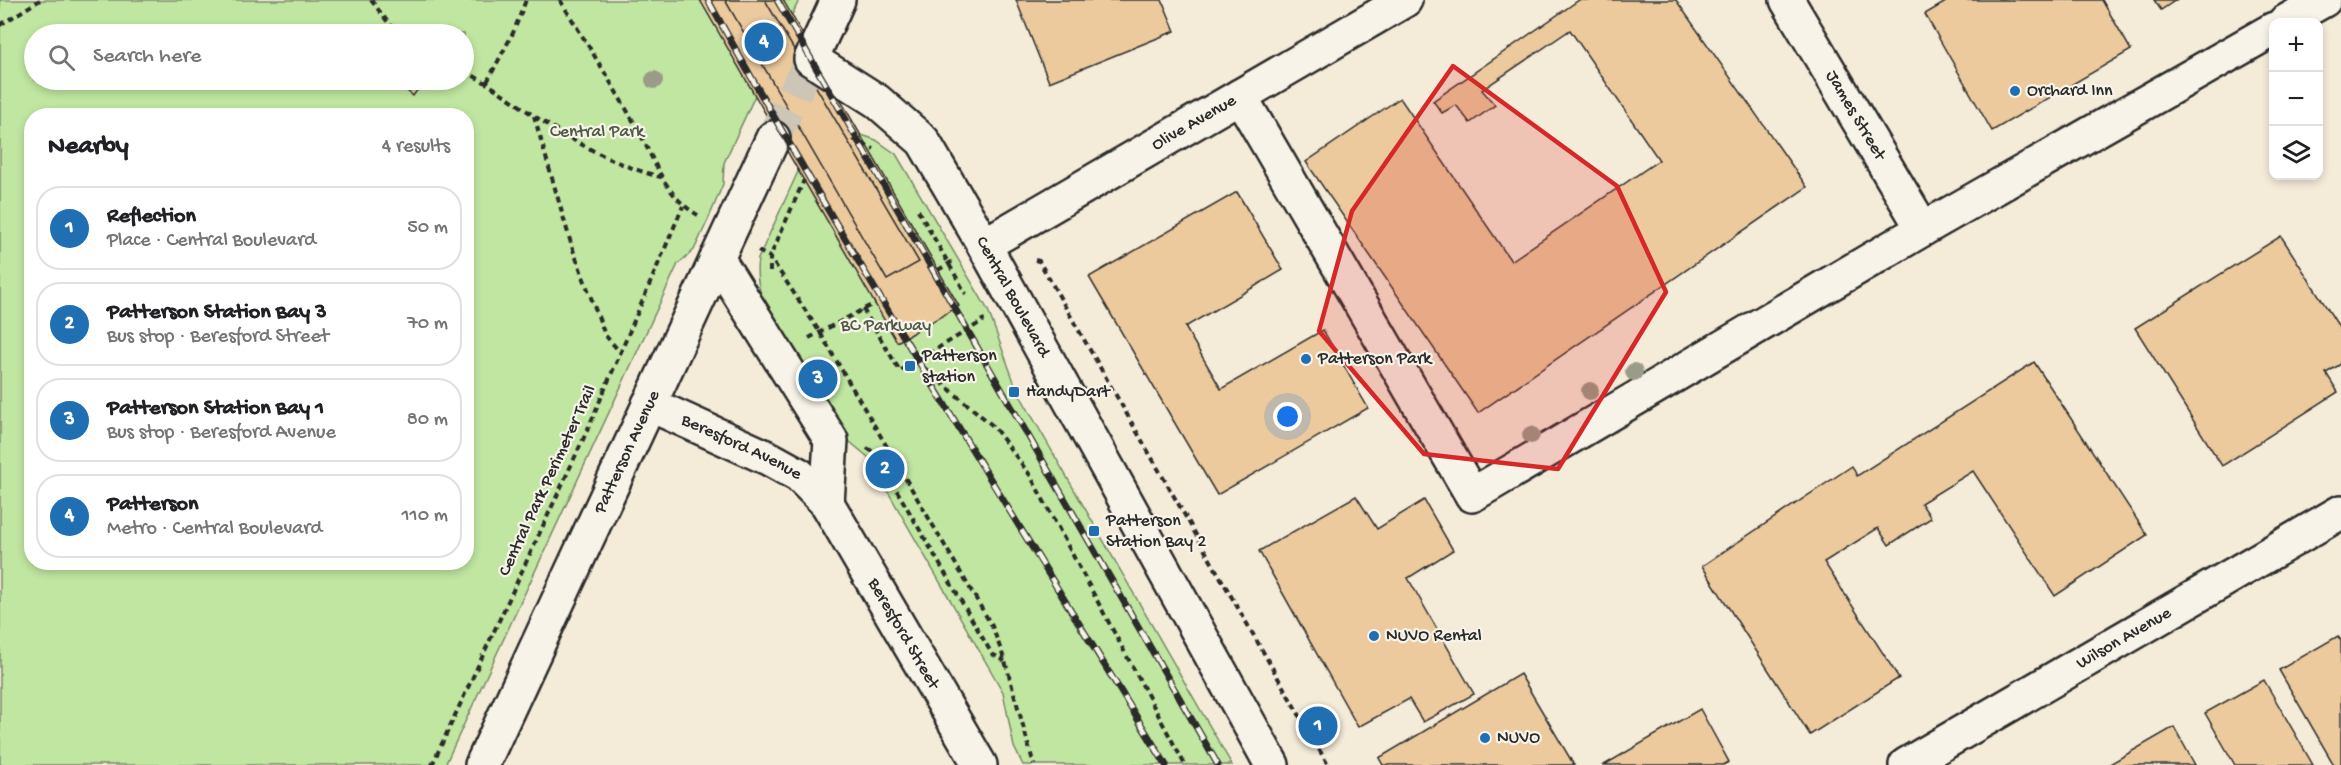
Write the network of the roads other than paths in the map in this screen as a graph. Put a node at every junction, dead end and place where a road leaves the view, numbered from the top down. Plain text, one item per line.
1 (838, 0) edge
2 (1405, 0) edge
3 (1787, 0) edge
4 (2324, 0) edge
5 (2292, 18) edge
6 (2269, 32) edge
7 (1240, 96) junction
8 (773, 138) tunnel mouth
9 (1923, 230) junction
10 (984, 245) junction
11 (717, 258) junction
12 (649, 404) junction
13 (827, 503) junction
14 (2341, 512) edge
15 (482, 765) edge
16 (980, 765) edge
17 (1272, 765) edge
18 (1906, 765) edge

1 - 10 street, Central Boulevard
2 - 7 street, Olive Avenue
3 - 9 street, James Street
4 - 5 street
6 - 9 street
7 - 9 street
7 - 10 street, Olive Avenue
8 - 11 street, Patterson Avenue
10 - 17 street, Central Boulevard
11 - 12 street, Patterson Avenue
11 - 13 street
12 - 13 street, Beresford Avenue
12 - 15 street, Patterson Avenue
13 - 16 street, Beresford Street
14 - 18 street, Wilson Avenue

